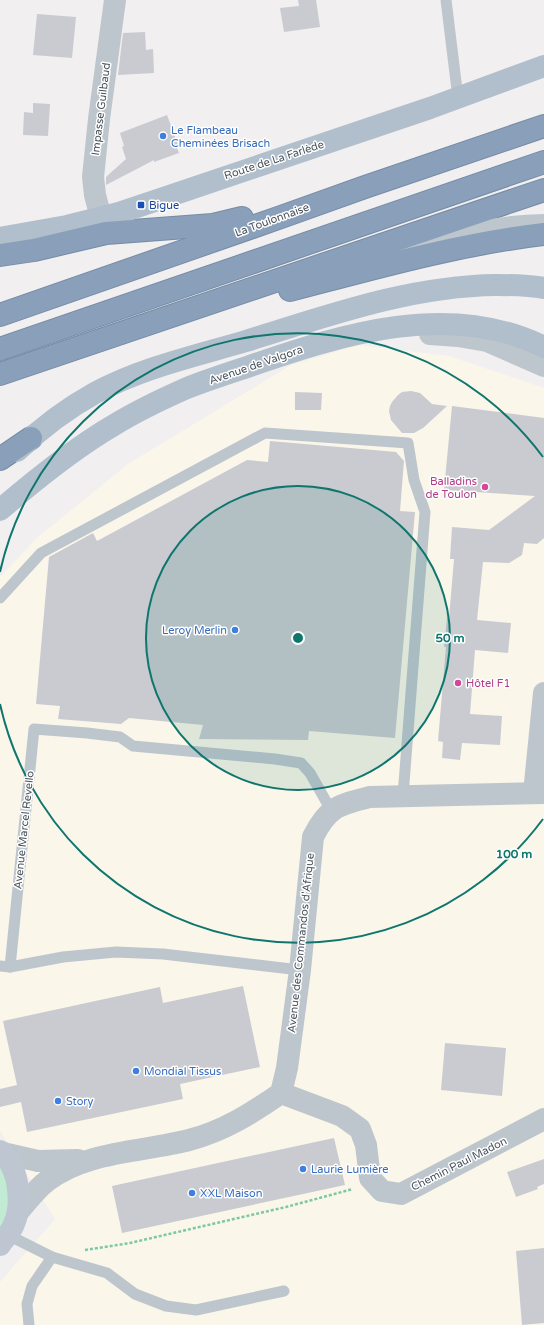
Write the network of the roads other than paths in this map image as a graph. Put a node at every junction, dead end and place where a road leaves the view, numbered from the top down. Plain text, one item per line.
1 (115, 0) edge
2 (446, 0) edge
3 (544, 66) edge
4 (458, 98) junction
5 (544, 126) edge
6 (544, 162) edge
7 (365, 187) junction
8 (544, 190) edge
9 (101, 218) junction
10 (544, 225) edge
11 (544, 234) edge
12 (0, 238) edge
13 (0, 255) edge
14 (544, 288) edge
15 (251, 300) junction
16 (0, 315) edge
17 (361, 333) junction
18 (544, 347) edge
19 (0, 349) edge
20 (544, 366) edge
21 (0, 376) edge
22 (31, 438) junction
23 (0, 459) edge
24 (0, 466) edge
25 (0, 510) edge
26 (0, 598) edge
27 (544, 693) edge
28 (539, 793) edge
29 (403, 796) junction
30 (331, 810) junction
31 (5, 967) edge
32 (300, 970) junction
33 (281, 1093) junction
34 (544, 1119) edge
35 (2, 1152) edge
36 (92, 1160) junction
37 (18, 1212) junction
38 (4, 1240) edge
39 (52, 1257) junction
40 (284, 1292) dead end
41 (29, 1325) edge

1 - 9 street, Impasse Guilbaud
2 - 4 lane
3 - 4 main road, Route de La Farlède
4 - 9 main road, Route de La Farlède
5 - 7 highway, La Toulonnaise
6 - 19 highway
7 - 13 highway
7 - 16 highway, La Toulonnaise
8 - 21 highway
9 - 12 main road, Route de La Farlède
10 - 15 street
11 - 15 highway
14 - 22 main road
15 - 21 highway
17 - 18 main road, Avenue de Valgora
17 - 20 street
17 - 25 main road, Avenue de Valgora
22 - 23 highway
22 - 24 main road
26 - 29 lane
27 - 28 street
28 - 29 street, Avenue des Commandos d'Afrique
29 - 30 street, Avenue des Commandos d'Afrique
30 - 31 lane, Avenue Marcel Revello
30 - 32 street, Avenue des Commandos d'Afrique
31 - 32 lane, Avenue Marcel Revello
32 - 33 street, Avenue des Commandos d'Afrique
33 - 34 street, Chemin Paul Madon
33 - 36 street
35 - 36 street
35 - 37 main road
36 - 37 street
37 - 38 main road
38 - 39 lane
39 - 40 lane
39 - 41 lane

